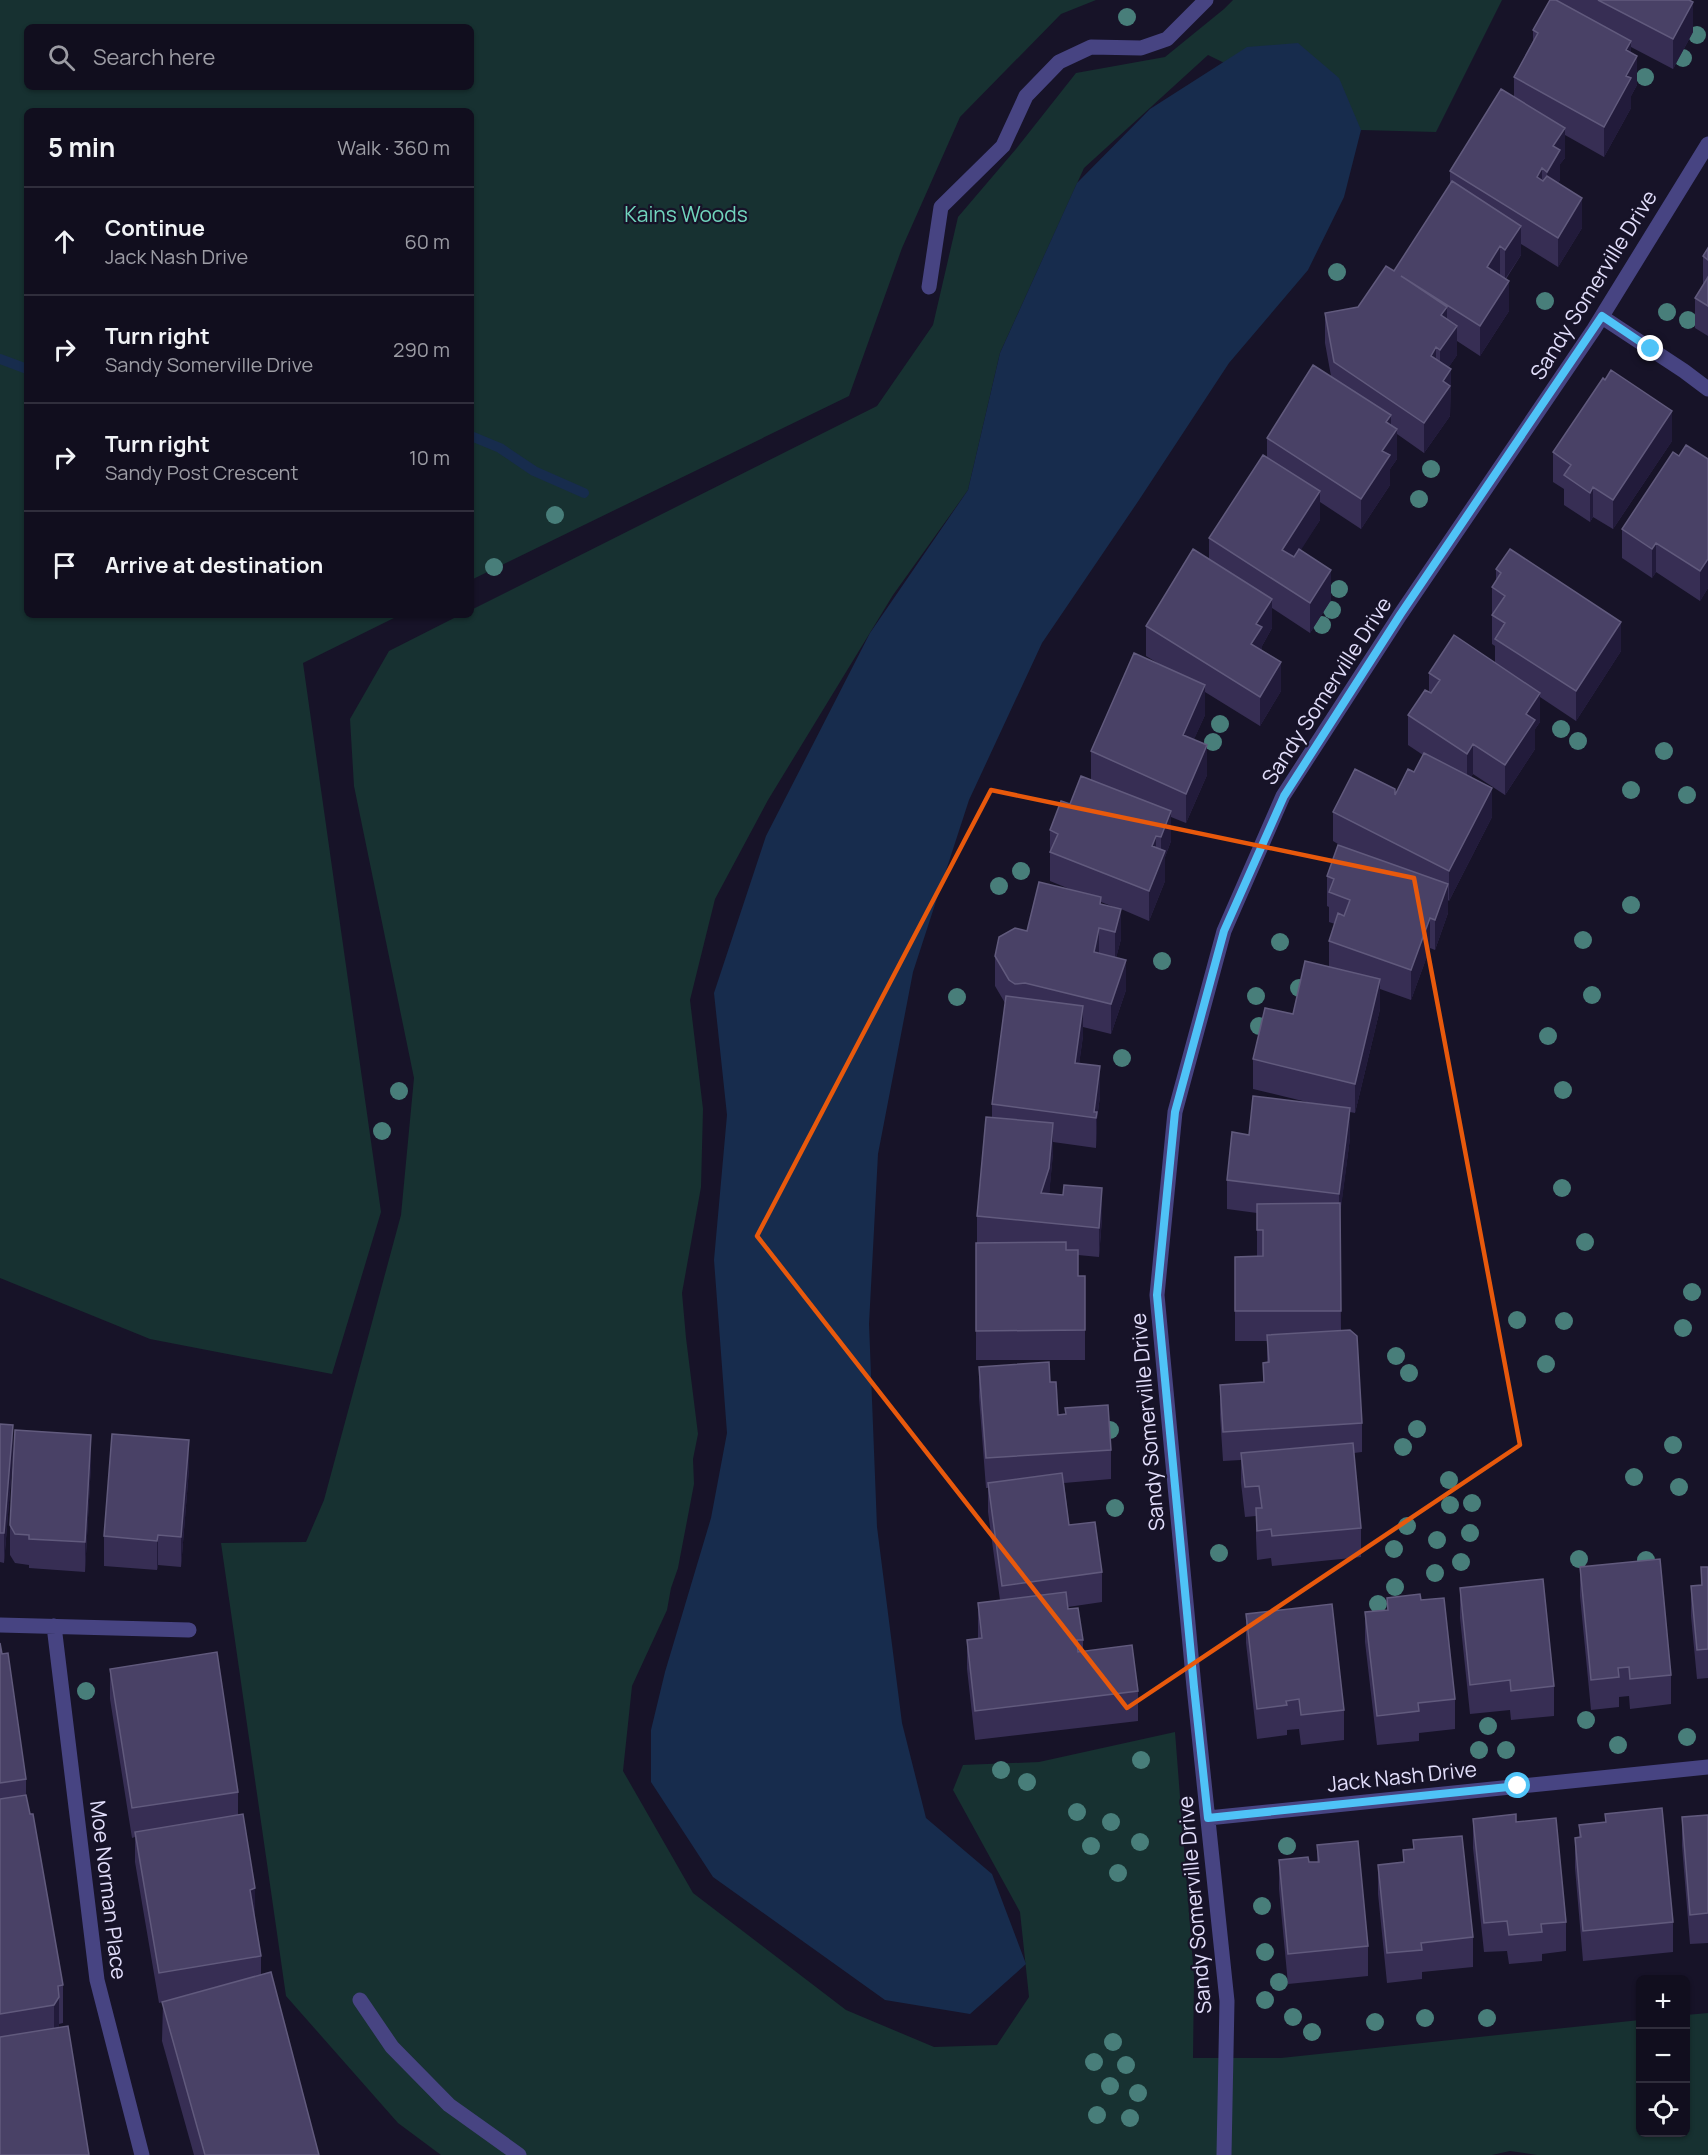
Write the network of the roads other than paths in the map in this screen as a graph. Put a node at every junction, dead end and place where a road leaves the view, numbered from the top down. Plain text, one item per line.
1 (1206, 0) edge
2 (1708, 144) edge
3 (929, 287) dead end
4 (1602, 316) junction
5 (1708, 390) edge
6 (0, 1625) edge
7 (54, 1626) junction
8 (189, 1630) dead end
9 (1708, 1767) edge
10 (1208, 1818) junction
11 (360, 2000) dead end
12 (142, 2155) edge
13 (519, 2155) edge
14 (1224, 2155) edge

1 - 3 street
2 - 4 street, Sandy Somerville Drive
4 - 5 street
4 - 10 street, Sandy Somerville Drive
6 - 7 street
7 - 8 street
7 - 12 street, Moe Norman Place
9 - 10 street, Jack Nash Drive
10 - 14 street, Sandy Somerville Drive
11 - 13 street

